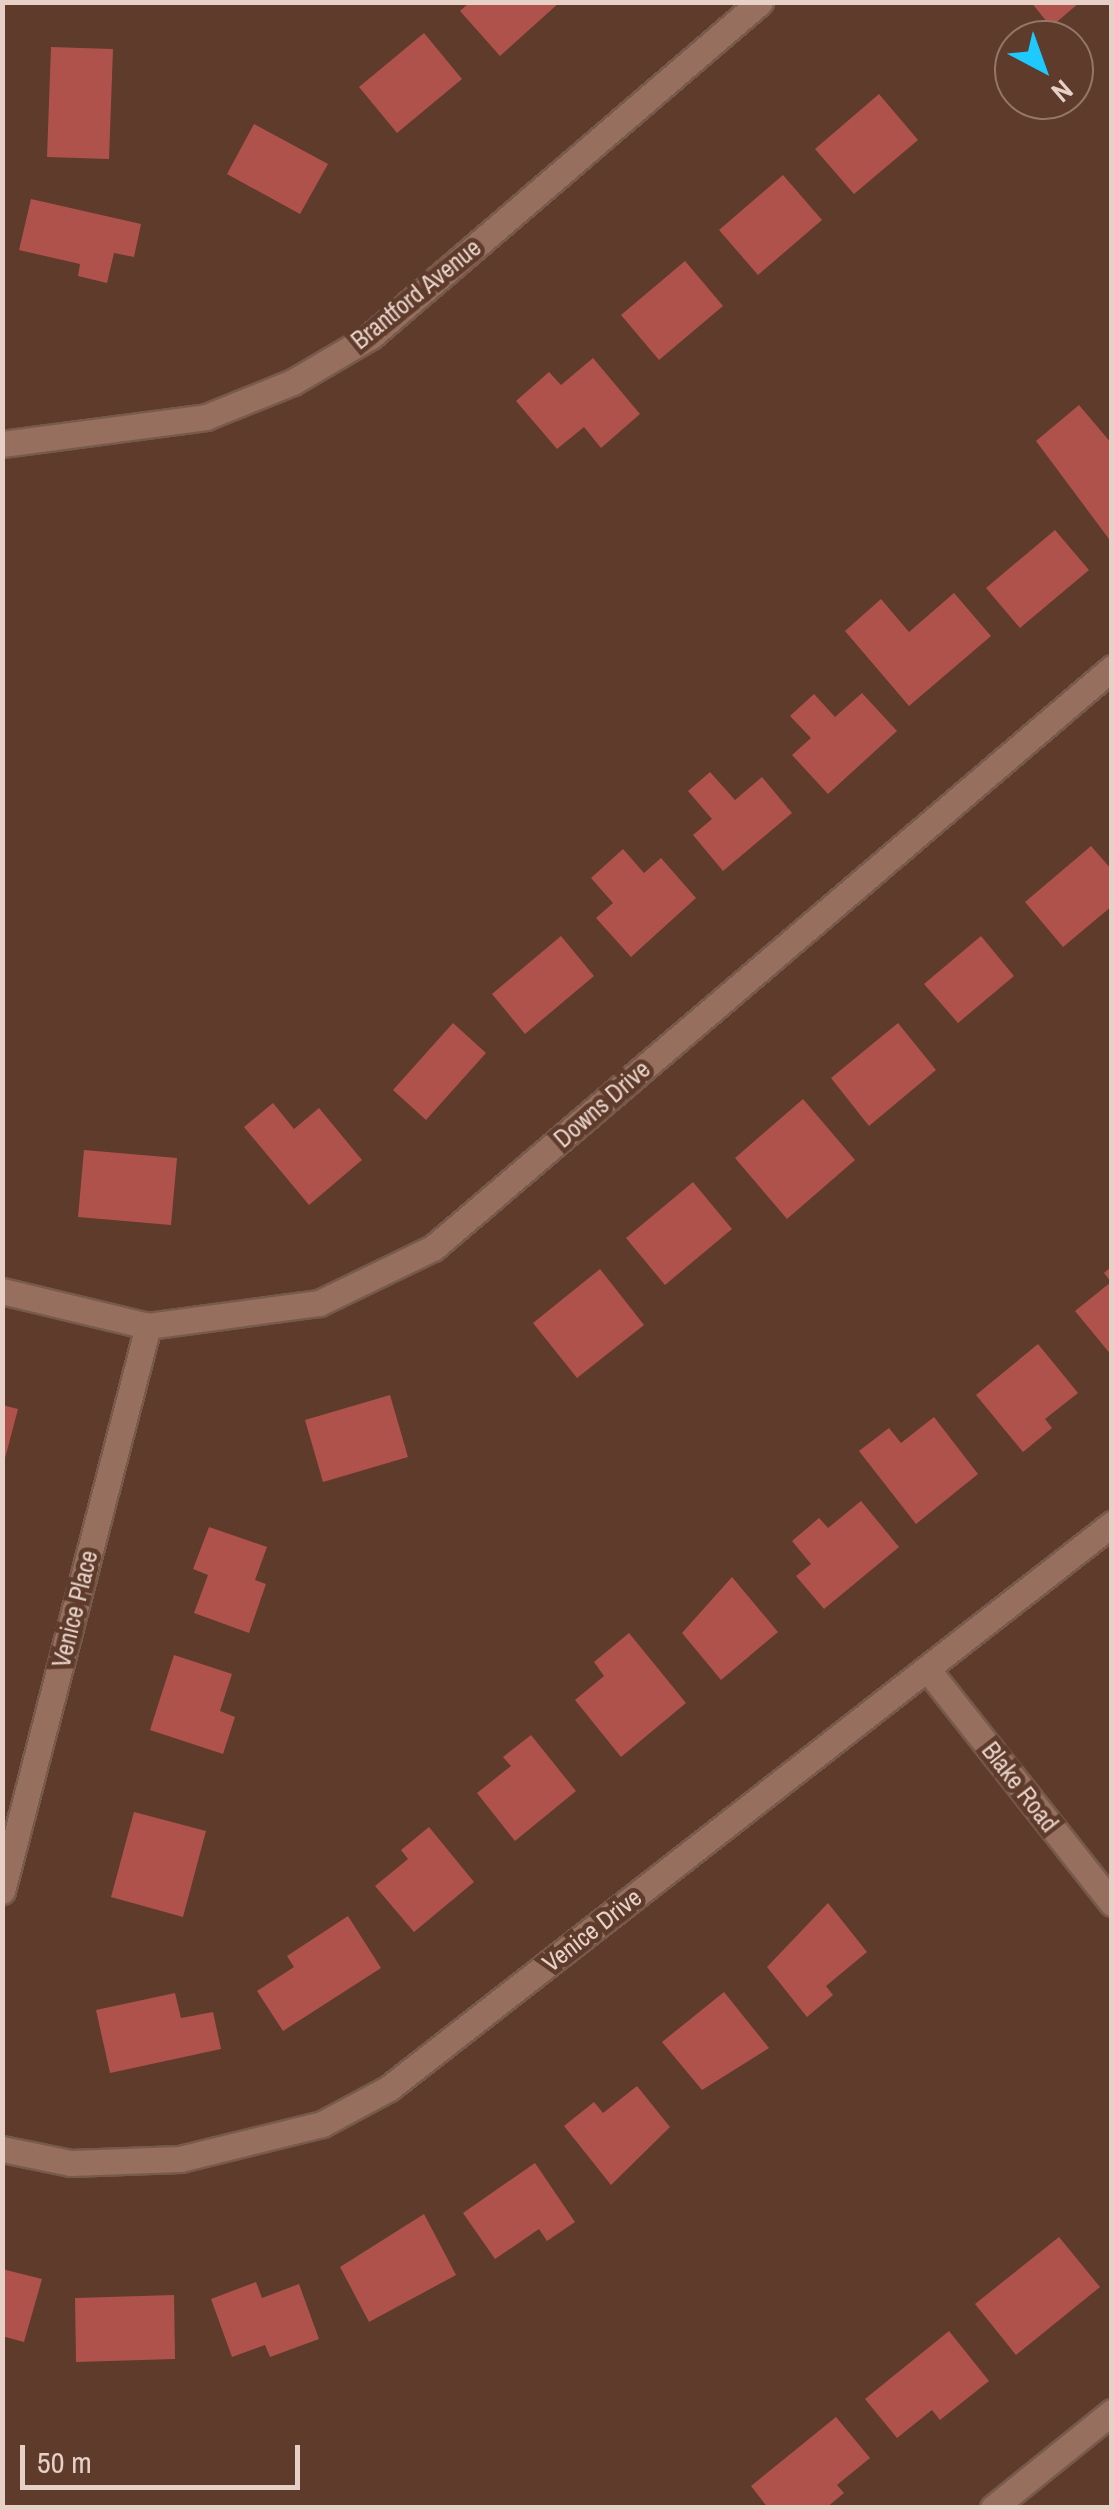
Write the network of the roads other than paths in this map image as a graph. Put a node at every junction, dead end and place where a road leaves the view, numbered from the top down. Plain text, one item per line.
1 (760, 2) edge
2 (2, 444) edge
3 (1112, 668) edge
4 (2, 1291) edge
5 (148, 1326) junction
6 (1112, 1524) edge
7 (928, 1670) junction
8 (2, 1892) edge
9 (1112, 1903) edge
10 (2, 2148) edge
11 (1112, 2412) edge
12 (992, 2508) edge

1 - 2 street, Brantford Avenue
3 - 5 street, Downs Drive
4 - 5 street, Downs Drive
5 - 8 street, Venice Place
6 - 7 street, Venice Drive
7 - 9 street, Blake Road
7 - 10 street, Venice Drive
11 - 12 street

